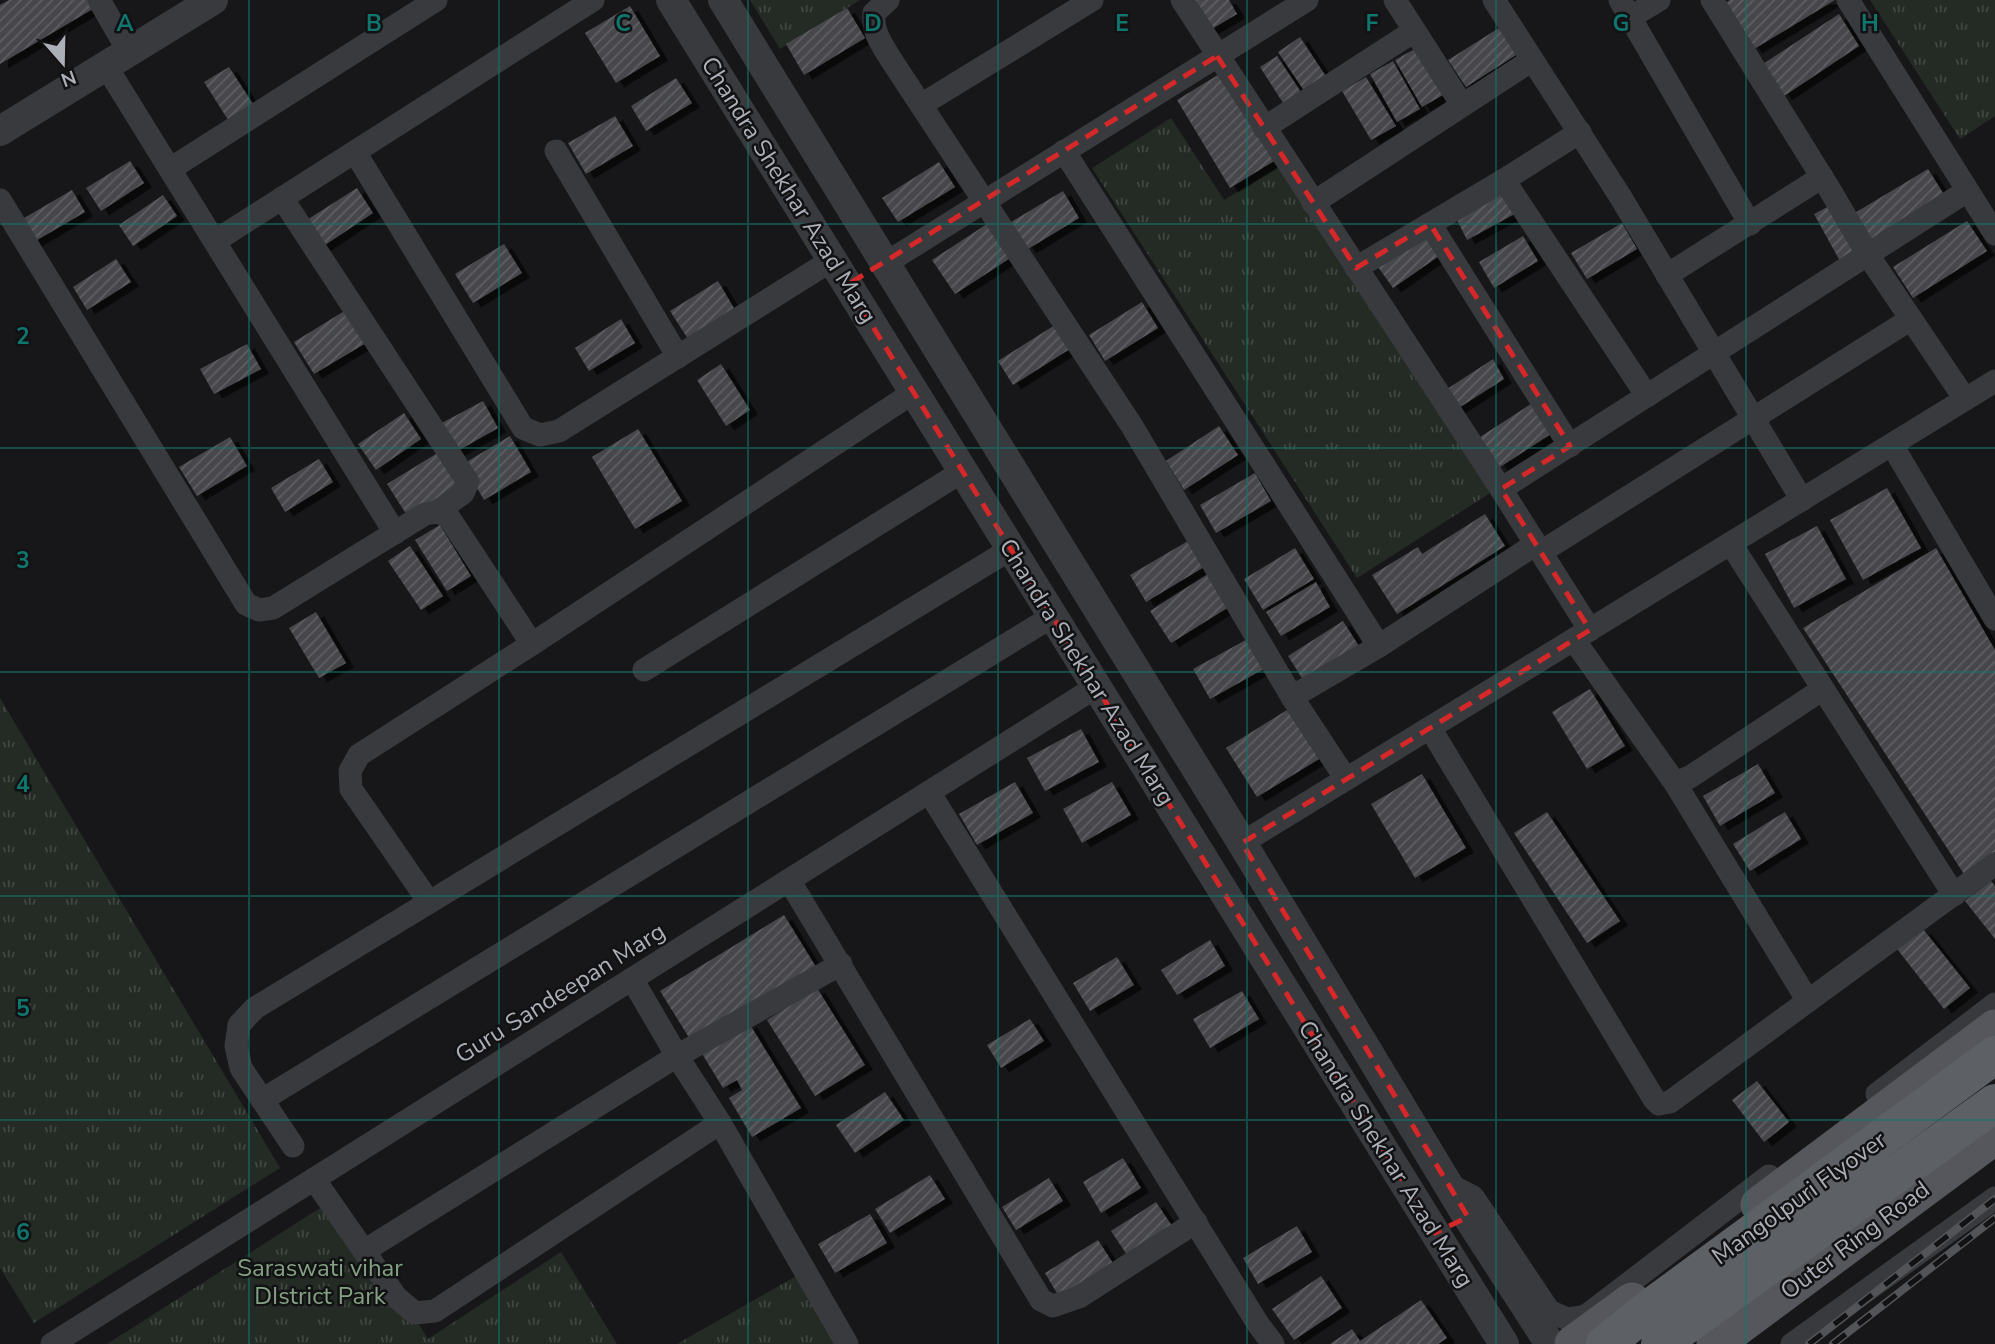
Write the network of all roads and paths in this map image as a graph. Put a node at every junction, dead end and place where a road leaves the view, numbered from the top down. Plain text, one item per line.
1 (99, 0) edge
2 (213, 0) edge
3 (436, 0) edge
4 (593, 0) edge
5 (671, 0) edge
6 (723, 0) edge
7 (888, 0) edge
8 (1092, 0) edge
9 (1182, 0) edge
10 (1307, 0) edge
11 (1395, 0) edge
12 (1659, 0) edge
13 (1712, 0) edge
14 (1848, 0) edge
15 (1501, 3) edge
16 (1625, 9) edge
17 (1414, 32) junction
18 (1217, 56) junction
19 (118, 59) junction
20 (1532, 60) junction
21 (920, 106) junction
22 (1462, 106) junction
23 (1264, 128) junction
24 (0, 131) edge
25 (1580, 132) junction
26 (556, 150) dead end
27 (1064, 151) junction
28 (355, 152) junction
29 (170, 169) junction
30 (1822, 177) junction
31 (1504, 180) junction
32 (1967, 191) junction
33 (282, 198) junction
34 (0, 200) edge
35 (984, 202) junction
36 (1313, 203) junction
37 (1430, 224) junction
38 (1750, 224) junction
39 (1995, 234) edge
40 (870, 238) junction
41 (215, 241) junction
42 (1868, 255) junction
43 (886, 263) junction
44 (1356, 268) junction
45 (840, 273) junction
46 (1667, 275) junction
47 (1911, 318) junction
48 (1714, 353) junction
49 (678, 357) junction
50 (1995, 381) edge
51 (914, 393) junction
52 (1647, 396) junction
53 (1965, 399) junction
54 (1753, 419) junction
55 (1892, 445) junction
56 (1570, 446) junction
57 (962, 471) junction
58 (1501, 489) junction
59 (1802, 500) junction
60 (437, 512) junction
61 (395, 533) junction
62 (1731, 544) junction
63 (1539, 548) junction
64 (1011, 549) junction
65 (1993, 610) edge
66 (1053, 617) junction
67 (1582, 635) junction
68 (532, 644) junction
69 (1379, 646) junction
70 (644, 670) dead end
71 (1096, 687) junction
72 (1823, 690) junction
73 (1292, 697) junction
74 (1430, 728) junction
75 (1346, 779) junction
76 (1675, 783) junction
77 (929, 792) junction
78 (1242, 843) junction
79 (1995, 864) edge
80 (789, 880) junction
81 (1954, 895) junction
82 (429, 902) junction
83 (841, 964) junction
84 (632, 979) junction
85 (1808, 1001) junction
86 (1995, 1004) edge
87 (1995, 1028) edge
88 (1995, 1055) edge
89 (677, 1056) junction
90 (1903, 1096) junction
91 (262, 1100) junction
92 (1995, 1103) edge
93 (720, 1123) junction
94 (1995, 1136) edge
95 (293, 1146) dead end
96 (1955, 1166) junction
97 (314, 1179) junction
98 (1448, 1184) junction
99 (1995, 1198) edge
100 (1468, 1217) junction
101 (1196, 1222) junction
102 (1435, 1233) junction
103 (364, 1251) junction
104 (1262, 1340) edge
105 (52, 1344) edge
106 (847, 1344) edge
107 (1504, 1344) edge
108 (1550, 1344) edge
109 (1573, 1344) edge
110 (1605, 1344) edge
111 (1660, 1344) edge
112 (1715, 1344) edge
113 (1791, 1344) edge

1 - 19 street
2 - 19 street
3 - 29 street
4 - 28 street
5 - 45 street, Chandra Shekhar Azad Marg
6 - 40 street, Chandra Shekhar Azad Marg
7 - 21 street
8 - 21 street
9 - 18 street
10 - 18 street
11 - 17 street
12 - 16 street
13 - 30 street
14 - 32 street
15 - 20 street
16 - 38 street
17 - 22 street
17 - 23 street
18 - 23 street
18 - 27 street
19 - 24 street
19 - 29 street
20 - 22 street
20 - 25 street
21 - 35 street
22 - 36 street
23 - 36 street
25 - 31 street
25 - 46 street
26 - 49 street
27 - 35 street
27 - 69 street
28 - 33 street
28 - 49 street
29 - 41 street
30 - 38 street
30 - 42 street
31 - 37 street
31 - 52 street
32 - 39 street
32 - 42 street
33 - 41 street
33 - 60 street
34 - 61 street
35 - 43 street
35 - 73 street
36 - 44 street
37 - 44 street
37 - 56 street
38 - 46 street
40 - 43 street, Chandra Shekhar Azad Marg
40 - 45 street
41 - 61 street
42 - 47 street
42 - 48 street
43 - 45 street
43 - 78 street, Chandra Shekhar Azad Marg
44 - 58 street
45 - 49 street
45 - 51 street, Chandra Shekhar Azad Marg
46 - 48 street
47 - 53 street
47 - 54 street
48 - 52 street
48 - 54 street
50 - 53 street
51 - 57 street, Chandra Shekhar Azad Marg
51 - 68 street
52 - 56 street
53 - 55 street
54 - 59 street
54 - 63 street
55 - 59 street
55 - 65 street
56 - 58 street
57 - 64 street, Chandra Shekhar Azad Marg
57 - 70 street
58 - 63 street
59 - 62 street
60 - 61 street
60 - 68 street
62 - 67 street
62 - 72 street
63 - 67 street
63 - 69 street
64 - 66 street, Chandra Shekhar Azad Marg
64 - 82 street
66 - 71 street, Chandra Shekhar Azad Marg
66 - 91 street
67 - 74 street
67 - 76 street
68 - 82 street
69 - 73 street
71 - 77 street, Guru Sandeepan Marg
71 - 102 street, Chandra Shekhar Azad Marg
72 - 76 street
72 - 81 street
73 - 75 street
74 - 75 street
74 - 85 street
75 - 78 street
76 - 85 street
77 - 80 street, Guru Sandeepan Marg
77 - 101 street
78 - 98 street, Chandra Shekhar Azad Marg
79 - 81 street
80 - 83 street
80 - 84 street, Guru Sandeepan Marg
81 - 85 street
82 - 91 street
83 - 89 street
83 - 101 street
84 - 89 street
84 - 97 street, Guru Sandeepan Marg
86 - 98 street
87 - 90 main road
88 - 110 highway, Mangolpuri Flyover
89 - 93 street
89 - 103 street
90 - 96 main road
90 - 109 main road
91 - 95 street
92 - 111 highway, Mangolpuri Flyover
93 - 103 street
93 - 106 street
94 - 96 main road, Outer Ring Road
96 - 112 main road, Outer Ring Road
97 - 103 street
97 - 105 street, Guru Sandeepan Marg
98 - 100 street, Chandra Shekhar Azad Marg
99 - 113 street
100 - 102 street
100 - 108 street, Chandra Shekhar Azad Marg
101 - 104 street
102 - 107 street, Chandra Shekhar Azad Marg

